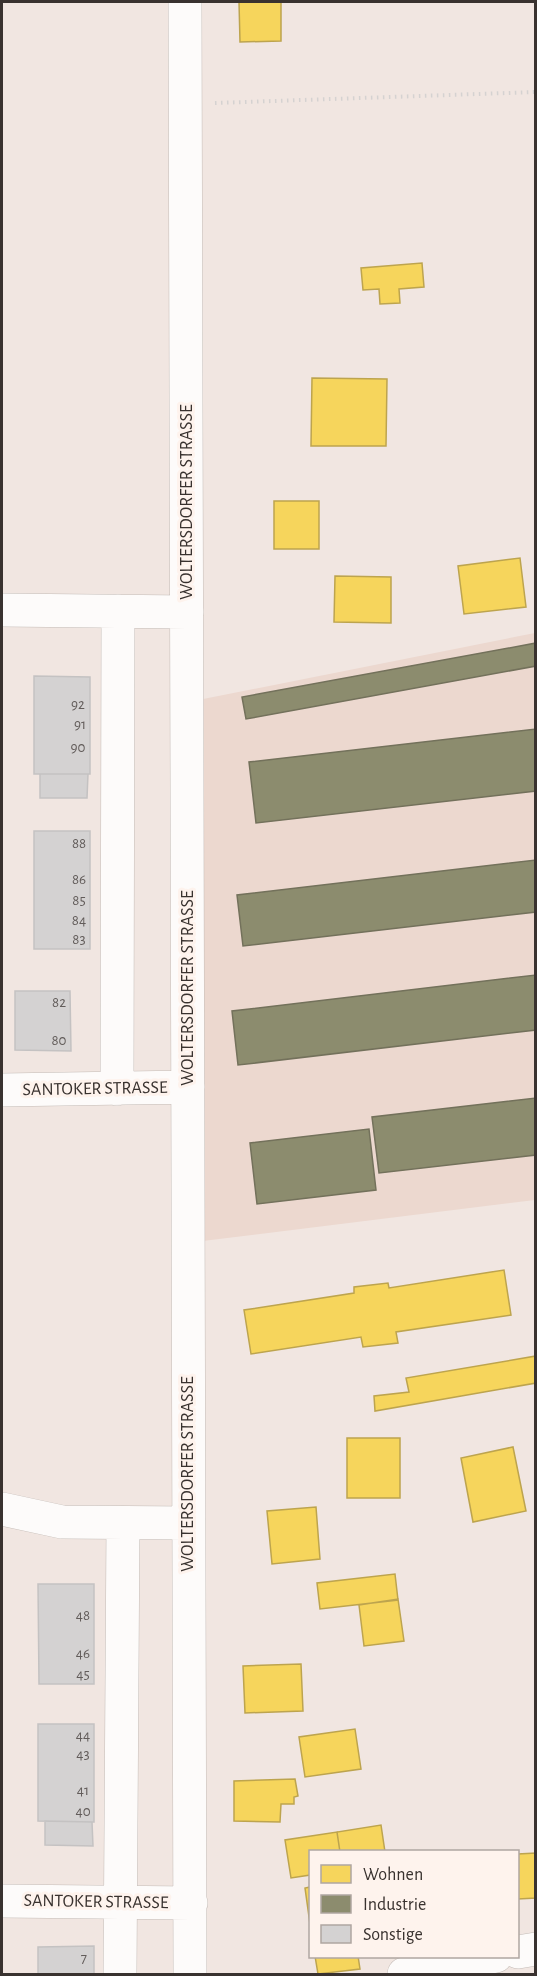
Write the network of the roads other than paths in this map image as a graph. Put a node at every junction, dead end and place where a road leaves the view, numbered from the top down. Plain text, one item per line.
1 (185, 2) edge
2 (2, 610) edge
3 (118, 611) junction
4 (187, 612) junction
5 (189, 1087) junction
6 (117, 1089) junction
7 (2, 1090) edge
8 (2, 1509) edge
9 (188, 1523) junction
10 (123, 1524) junction
11 (2, 1901) edge
12 (119, 1902) junction
13 (191, 1904) junction
14 (536, 1949) edge
15 (519, 1952) edge
16 (486, 1958) edge
17 (120, 1974) edge
18 (190, 1974) edge
19 (404, 1974) edge

1 - 4 street, WOLTERSDORFER STRASSE
2 - 3 street
3 - 4 street
3 - 6 street
4 - 5 street, WOLTERSDORFER STRASSE
5 - 6 street, SANTOKER STRASSE
5 - 9 street, WOLTERSDORFER STRASSE
6 - 7 street, SANTOKER STRASSE
8 - 10 street
9 - 10 street
9 - 13 street, WOLTERSDORFER STRASSE
10 - 12 street
11 - 12 street, SANTOKER STRASSE
12 - 13 street, SANTOKER STRASSE
12 - 17 street
13 - 18 street, WOLTERSDORFER STRASSE
14 - 15 street
16 - 19 street

